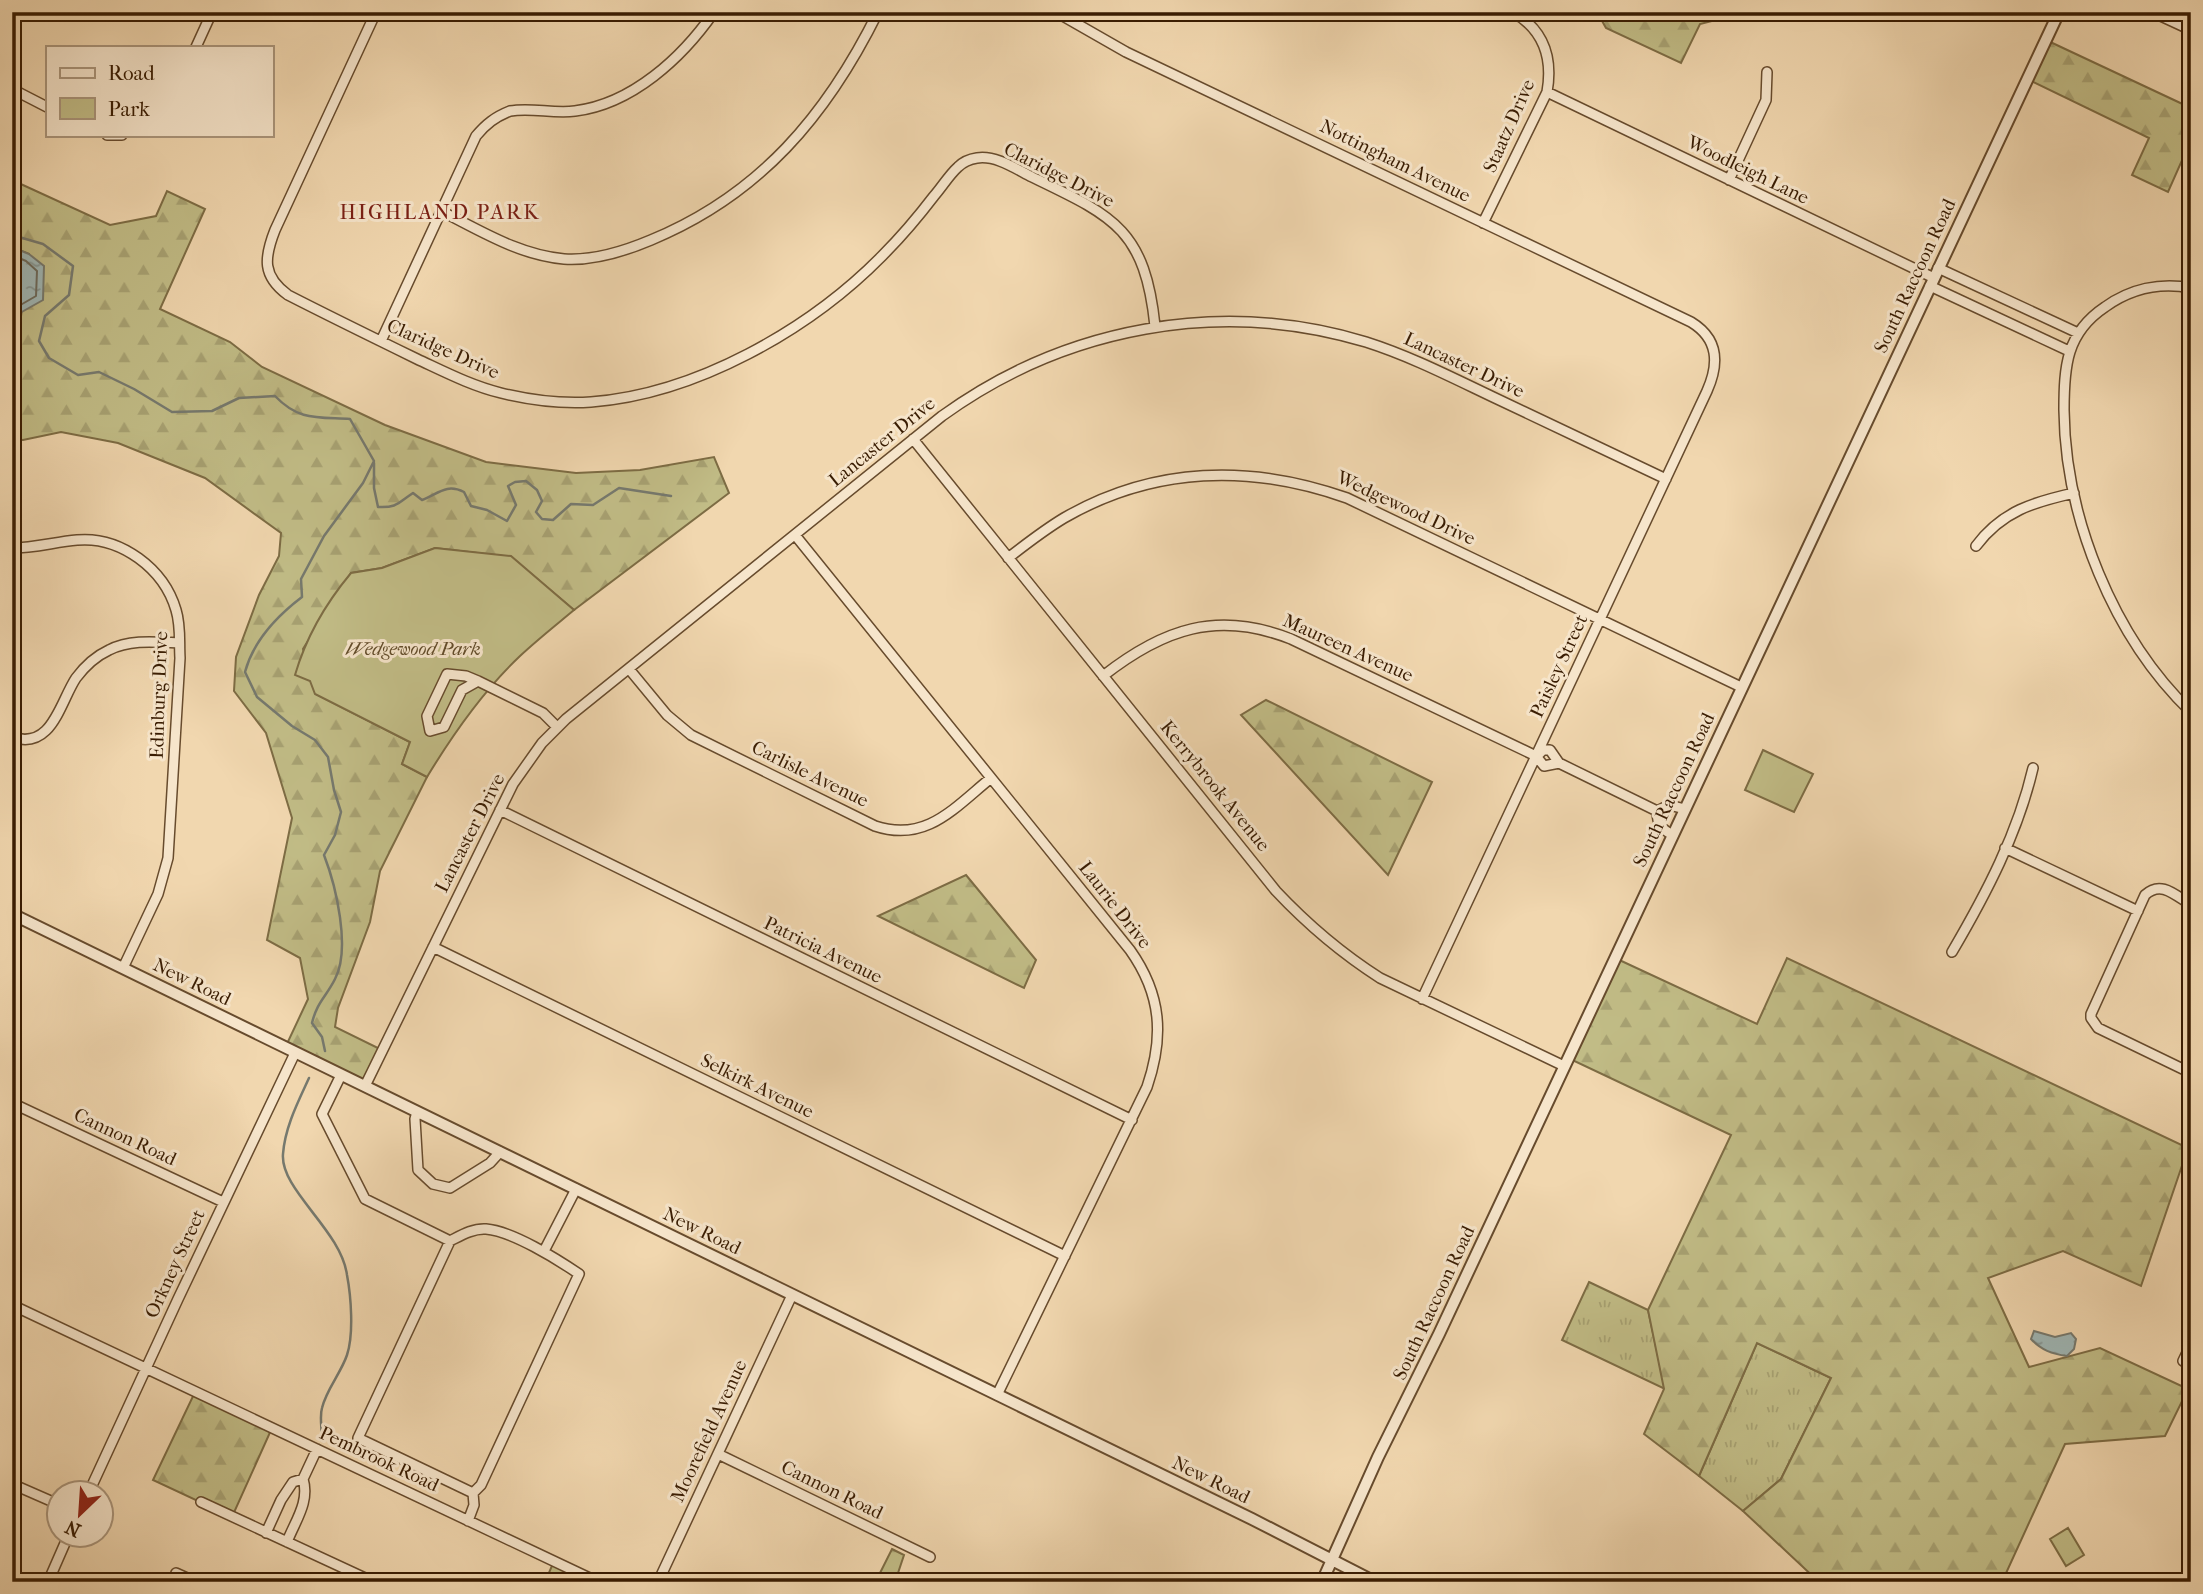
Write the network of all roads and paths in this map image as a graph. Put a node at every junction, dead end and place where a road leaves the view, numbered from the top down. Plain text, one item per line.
1 (212, 12) edge
2 (376, 12) edge
3 (714, 12) edge
4 (878, 12) edge
5 (1056, 12) edge
6 (1513, 12) edge
7 (2059, 12) edge
8 (2152, 12) edge
9 (2191, 30) edge
10 (196, 46) edge
11 (1767, 72) dead end
12 (12, 89) edge
13 (1547, 92) junction
14 (46, 106) edge
15 (1729, 180) junction
16 (441, 211) junction
17 (1483, 223) junction
18 (1934, 277) junction
19 (2191, 288) edge
20 (1155, 326) junction
21 (2078, 333) junction
22 (381, 341) junction
23 (1713, 346) joint
24 (2069, 351) junction
25 (913, 439) junction
26 (1666, 479) junction
27 (2074, 493) junction
28 (795, 535) junction
29 (1976, 546) dead end
30 (12, 548) edge
31 (1008, 558) junction
32 (1601, 619) junction
33 (179, 643) junction
34 (629, 669) junction
35 (1103, 676) junction
36 (478, 681) junction
37 (1741, 687) junction
38 (2191, 712) edge
39 (557, 727) junction
40 (12, 737) edge
41 (1536, 756) junction
42 (1559, 763) junction
43 (2033, 768) dead end
44 (991, 778) junction
45 (1685, 809) junction
46 (500, 810) junction
47 (1657, 811) junction
48 (1673, 835) junction
49 (2005, 848) junction
50 (2191, 905) edge
51 (2138, 911) junction
52 (12, 914) edge
53 (433, 947) junction
54 (1952, 952) dead end
55 (124, 968) junction
56 (1422, 999) junction
57 (295, 1053) junction
58 (1564, 1066) junction
59 (2191, 1073) edge
60 (341, 1075) junction
61 (365, 1086) junction
62 (12, 1103) edge
63 (417, 1112) junction
64 (1132, 1120) junction
65 (500, 1152) junction
66 (576, 1189) junction
67 (223, 1202) junction
68 (450, 1241) junction
69 (544, 1251) junction
70 (1065, 1256) junction
71 (792, 1295) junction
72 (12, 1306) edge
73 (2191, 1344) edge
74 (2183, 1361) dead end
75 (145, 1368) junction
76 (997, 1395) junction
77 (317, 1449) junction
78 (718, 1454) junction
79 (96, 1478) edge
80 (303, 1479) junction
81 (12, 1484) edge
82 (473, 1493) junction
83 (46, 1499) edge
84 (201, 1502) dead end
85 (468, 1521) junction
86 (266, 1532) junction
87 (286, 1542) junction
88 (63, 1548) edge
89 (930, 1557) dead end
90 (1332, 1560) junction
91 (176, 1573) dead end
92 (48, 1582) edge
93 (196, 1582) edge
94 (364, 1582) edge
95 (598, 1582) edge
96 (658, 1582) edge
97 (1322, 1582) edge
98 (1375, 1582) edge

1 - 10 street
2 - 22 street, Claridge Drive
3 - 16 street
4 - 16 street
5 - 17 street, Nottingham Avenue
6 - 13 street, Staatz Drive
7 - 18 street, South Raccoon Road
8 - 9 street
11 - 15 street
12 - 14 street
13 - 15 street, Woodleigh Lane
13 - 17 street, Staatz Drive
15 - 18 street, Woodleigh Lane
16 - 22 street
17 - 23 street, Nottingham Avenue
18 - 21 street
18 - 24 street
18 - 37 street, South Raccoon Road
19 - 21 street
20 - 22 street, Claridge Drive
20 - 25 street, Lancaster Drive
20 - 26 street, Lancaster Drive
21 - 24 street
23 - 26 street, Paisley Street
24 - 27 street
25 - 28 street, Lancaster Drive
25 - 31 street, Kerrybrook Avenue
26 - 32 street, Paisley Street
27 - 29 street
27 - 38 street
28 - 34 street, Lancaster Drive
28 - 44 street, Laurie Drive
30 - 33 street, Edinburg Drive
31 - 32 street, Wedgewood Drive
31 - 35 street, Kerrybrook Avenue
32 - 37 street, Wedgewood Drive
32 - 41 street, Paisley Street
33 - 40 street
33 - 55 street, Edinburg Drive
34 - 39 street, Lancaster Drive
34 - 44 street, Carlisle Avenue
35 - 41 street, Maureen Avenue
35 - 56 street, Kerrybrook Avenue
36 - 36 street
36 - 39 street
37 - 45 street, South Raccoon Road
39 - 46 street, Lancaster Drive
41 - 42 street
41 - 42 street
41 - 56 street, Paisley Street
42 - 47 street
43 - 49 street
44 - 64 street, Laurie Drive
45 - 47 street
45 - 48 street, South Raccoon Road
46 - 53 street, Lancaster Drive
46 - 64 street, Patricia Avenue
47 - 48 street
48 - 58 street, South Raccoon Road
49 - 51 street
49 - 54 street
50 - 51 street
51 - 59 street
52 - 55 street, New Road
53 - 61 street, Lancaster Drive
53 - 70 street, Selkirk Avenue
55 - 57 street, New Road
56 - 58 street, Kerrybrook Avenue
57 - 60 street, New Road
57 - 67 street, Orkney Street
58 - 90 street, South Raccoon Road
60 - 61 street, New Road
60 - 68 street
61 - 63 street, New Road
62 - 67 street, Cannon Road
63 - 65 street, New Road
63 - 65 street
64 - 70 street, Laurie Drive
65 - 66 street, New Road
66 - 69 street
66 - 71 street, New Road
67 - 75 street, Orkney Street
68 - 69 street
68 - 82 street
69 - 82 street
70 - 76 street, Laurie Drive
71 - 76 street, New Road
71 - 78 street, Moorefield Avenue
72 - 75 street, Pembrook Road
73 - 74 street
75 - 77 street, Pembrook Road
75 - 79 street, Orkney Street
76 - 90 street, New Road
77 - 80 street
77 - 85 street, Pembrook Road
78 - 89 street, Cannon Road
78 - 96 street, Moorefield Avenue
80 - 86 street
80 - 87 street
81 - 83 street
82 - 85 street
84 - 86 street
85 - 95 street, Pembrook Road
86 - 87 street
87 - 94 street
88 - 92 street
90 - 97 street, South Raccoon Road
90 - 98 street, New Road
91 - 93 street

